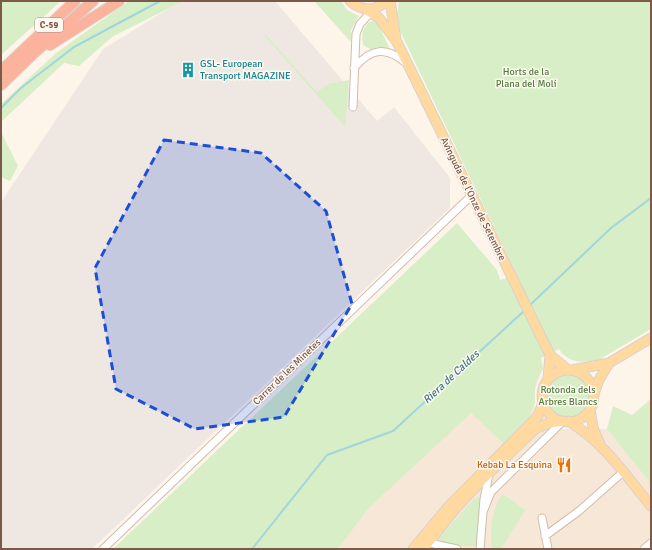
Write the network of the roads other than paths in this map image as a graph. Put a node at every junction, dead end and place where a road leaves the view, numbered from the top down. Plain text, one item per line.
1 (76, 1) edge
2 (93, 1) edge
3 (119, 1) edge
4 (350, 1) edge
5 (386, 1) edge
6 (390, 1) edge
7 (368, 10) junction
8 (397, 42) junction
9 (34, 53) junction
10 (408, 65) junction
11 (354, 68) junction
12 (2, 70) edge
13 (1, 84) edge
14 (353, 107) dead end
15 (472, 195) junction
16 (651, 338) edge
17 (550, 355) junction
18 (609, 363) junction
19 (570, 370) junction
20 (548, 379) junction
21 (594, 394) junction
22 (543, 402) junction
23 (590, 409) junction
24 (566, 421) junction
25 (601, 446) junction
26 (622, 472) junction
27 (487, 476) junction
28 (461, 493) junction
29 (449, 506) junction
30 (651, 506) edge
31 (483, 512) junction
32 (542, 518) dead end
33 (545, 536) junction
34 (480, 540) junction
35 (430, 541) junction
36 (651, 543) edge
37 (103, 549) edge
38 (413, 549) edge
39 (423, 549) edge
40 (454, 549) edge
41 (474, 549) edge
42 (480, 549) edge
43 (548, 549) edge
44 (644, 549) edge

1 - 12 highway, C-59
2 - 9 highway, C-59
3 - 9 highway
4 - 7 main road, Avinguda de l'Onze de Setembre
5 - 7 main road
6 - 8 main road, Avinguda de l'Onze de Setembre
7 - 8 main road, Avinguda de l'Onze de Setembre
7 - 11 street
8 - 10 main road, Avinguda de l'Onze de Setembre
9 - 13 highway, C-59
10 - 11 street
10 - 15 main road, Avinguda de l'Onze de Setembre
11 - 14 street
15 - 17 main road, Avinguda de l'Onze de Setembre
15 - 37 street, Carrer de les Minetes
16 - 18 main road
17 - 19 main road, Avinguda de l'Onze de Setembre
17 - 20 main road
18 - 19 main road
18 - 21 main road
19 - 20 main road
19 - 21 main road
20 - 22 main road
21 - 23 main road
22 - 24 main road
22 - 28 main road
23 - 24 main road
23 - 25 main road
24 - 25 main road
24 - 27 main road
24 - 31 street
25 - 26 main road
26 - 30 main road
26 - 33 street
27 - 28 street
27 - 31 street
27 - 35 main road
28 - 29 main road
29 - 35 street
29 - 38 main road
31 - 34 street
32 - 33 street
33 - 43 street
34 - 41 street
34 - 42 street
35 - 39 main road
35 - 40 street
36 - 44 street

